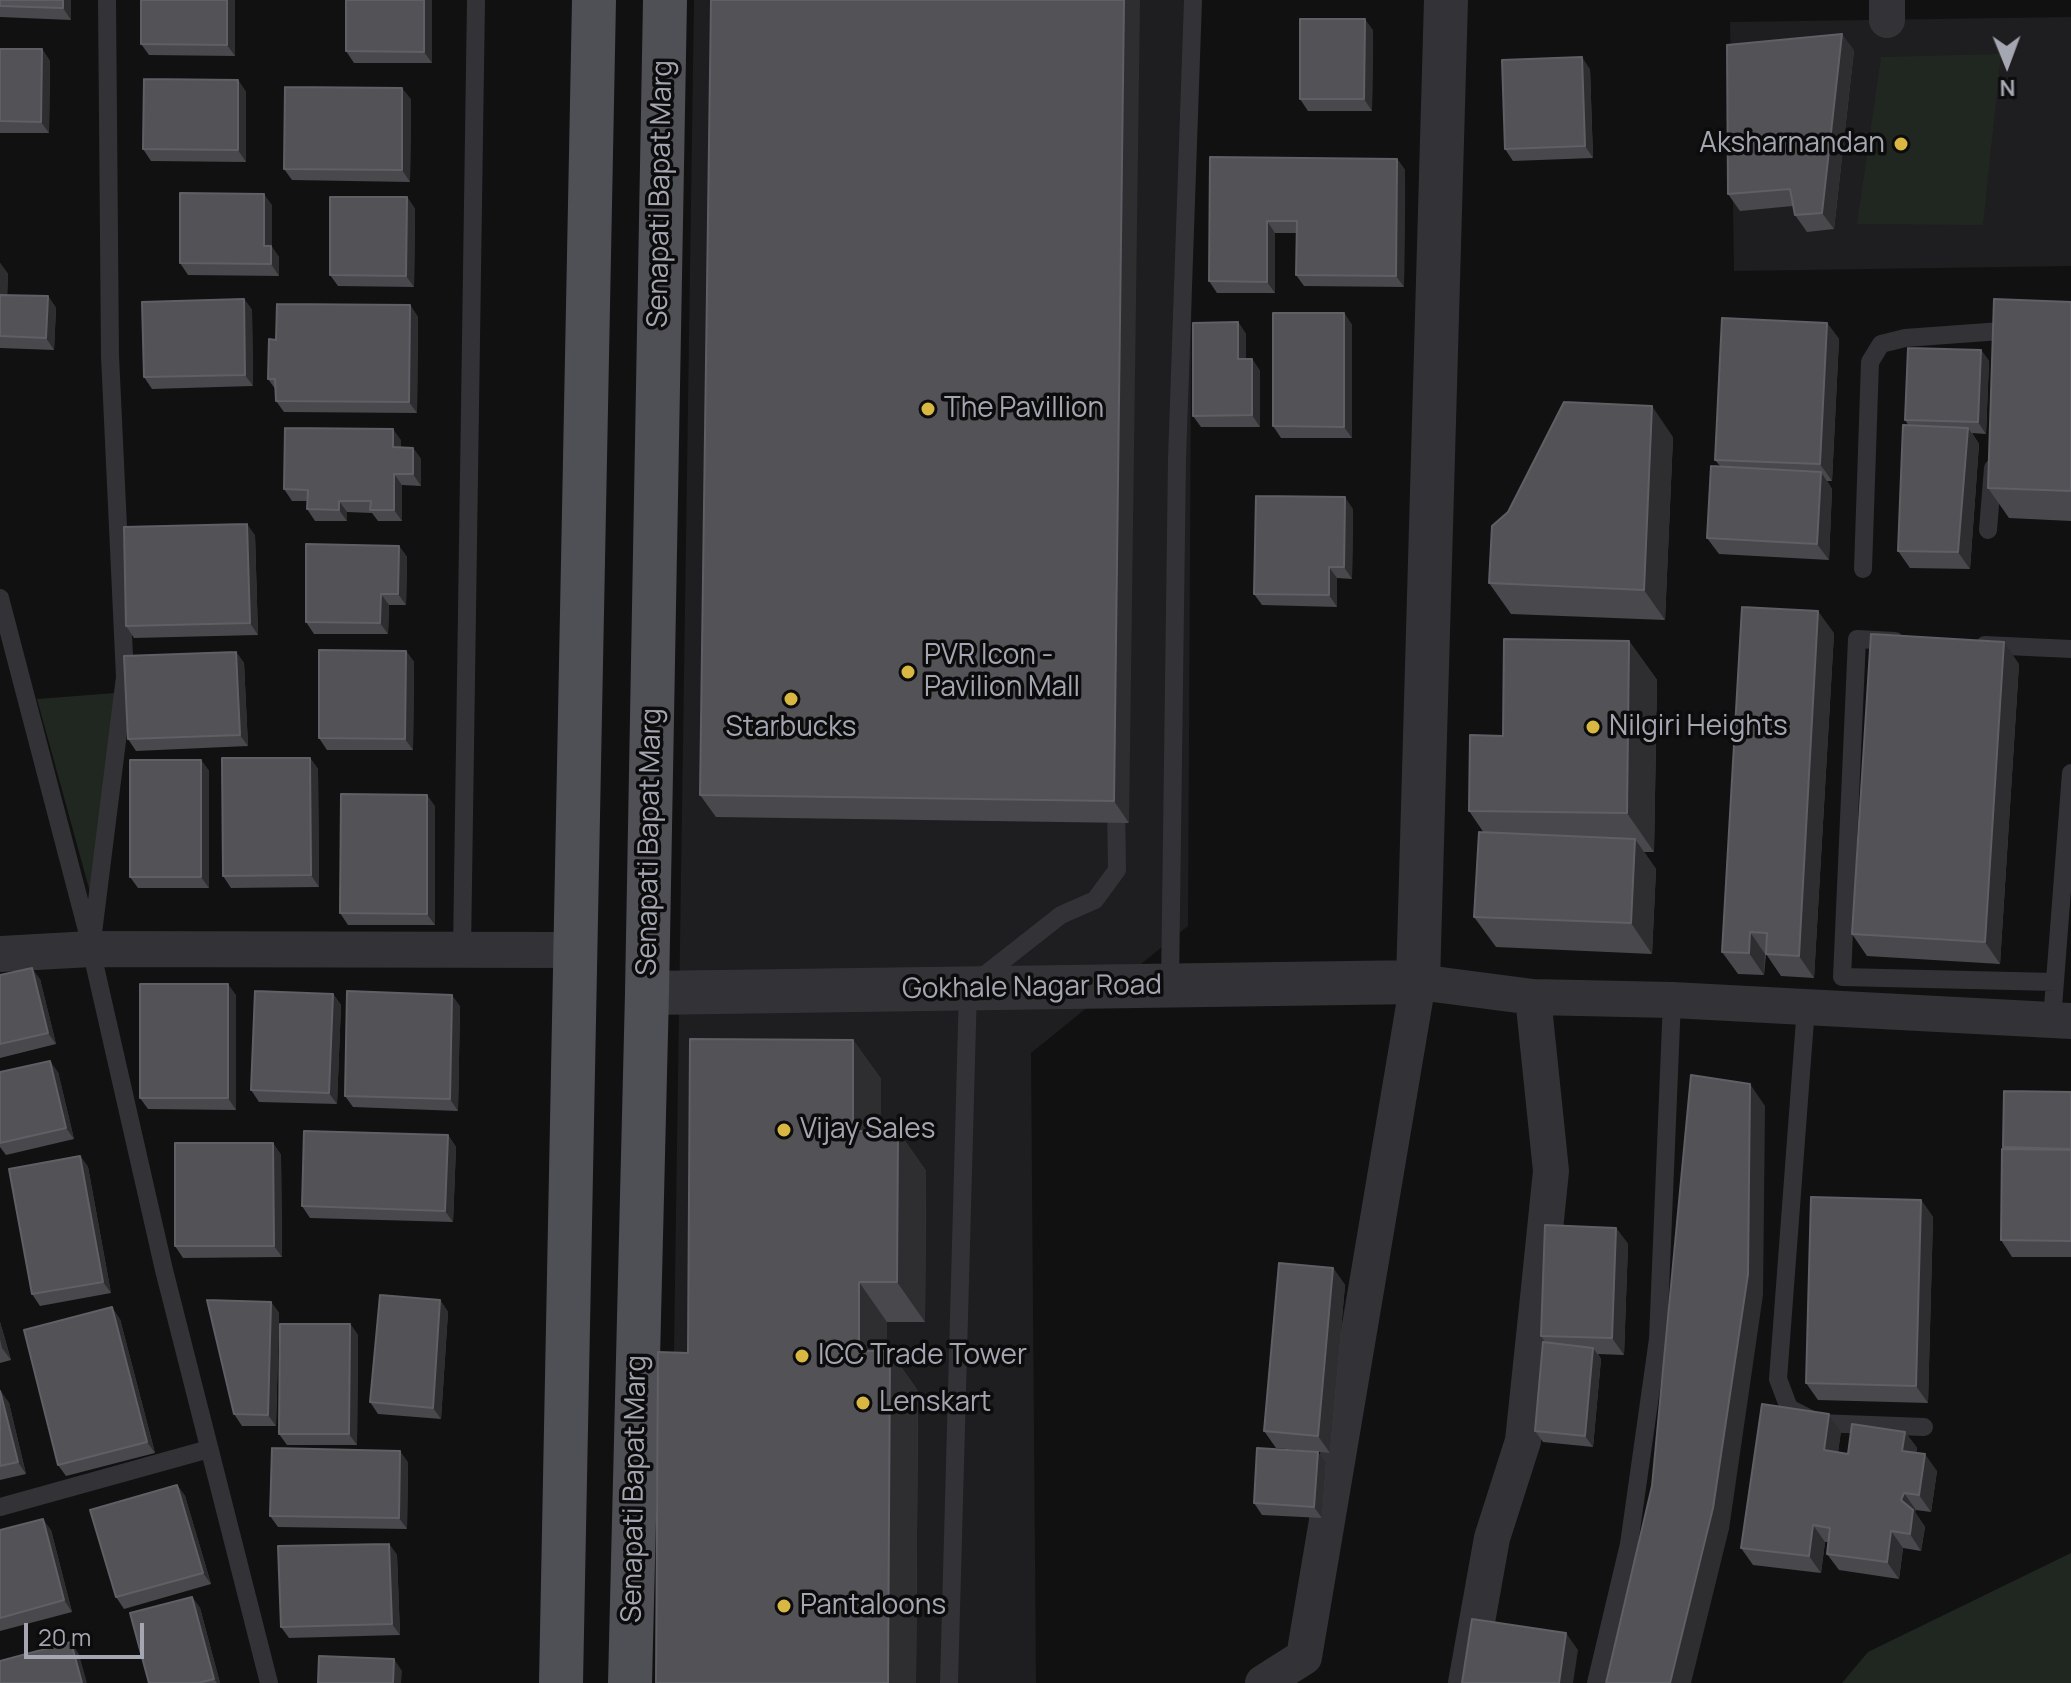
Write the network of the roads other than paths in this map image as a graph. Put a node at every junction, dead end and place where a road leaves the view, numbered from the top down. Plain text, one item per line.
1 (107, 0) edge
2 (476, 0) edge
3 (594, 0) edge
4 (665, 0) edge
5 (1193, 0) edge
6 (1446, 0) edge
7 (2003, 331) edge
8 (1993, 453) edge
9 (1988, 530) edge
10 (1863, 569) dead end
11 (0, 598) edge
12 (1918, 642) edge
13 (1964, 644) edge
14 (2071, 649) edge
15 (2071, 773) edge
16 (1116, 777) edge
17 (91, 949) junction
18 (462, 950) junction
19 (575, 950) junction
20 (0, 954) edge
21 (1418, 982) junction
22 (2055, 982) junction
23 (1170, 986) junction
24 (968, 988) junction
25 (647, 993) junction
26 (1533, 997) junction
27 (1672, 1000) junction
28 (1806, 1007) junction
29 (2061, 1021) edge
30 (1924, 1427) dead end
31 (209, 1449) junction
32 (0, 1507) edge
33 (269, 1683) edge
34 (561, 1683) edge
35 (630, 1683) edge
36 (949, 1683) edge
37 (1263, 1683) edge
38 (1466, 1683) edge
39 (1596, 1683) edge

1 - 17 lane
2 - 18 lane
3 - 19 main road
4 - 25 main road, Senapati Bapat Marg
5 - 23 lane
6 - 21 street
7 - 10 lane
8 - 9 lane
11 - 17 lane
12 - 22 lane
13 - 14 lane
15 - 22 lane
16 - 24 lane
17 - 18 street
17 - 20 street
17 - 31 lane
18 - 19 street
19 - 34 main road
21 - 23 street, Gokhale Nagar Road
21 - 26 street
21 - 37 street
22 - 29 lane
23 - 24 street, Gokhale Nagar Road
24 - 25 street, Gokhale Nagar Road
24 - 36 lane
25 - 35 main road, Senapati Bapat Marg
26 - 27 street
26 - 38 street
27 - 28 street
27 - 39 lane
28 - 29 street
28 - 30 lane
31 - 32 lane
31 - 33 lane

